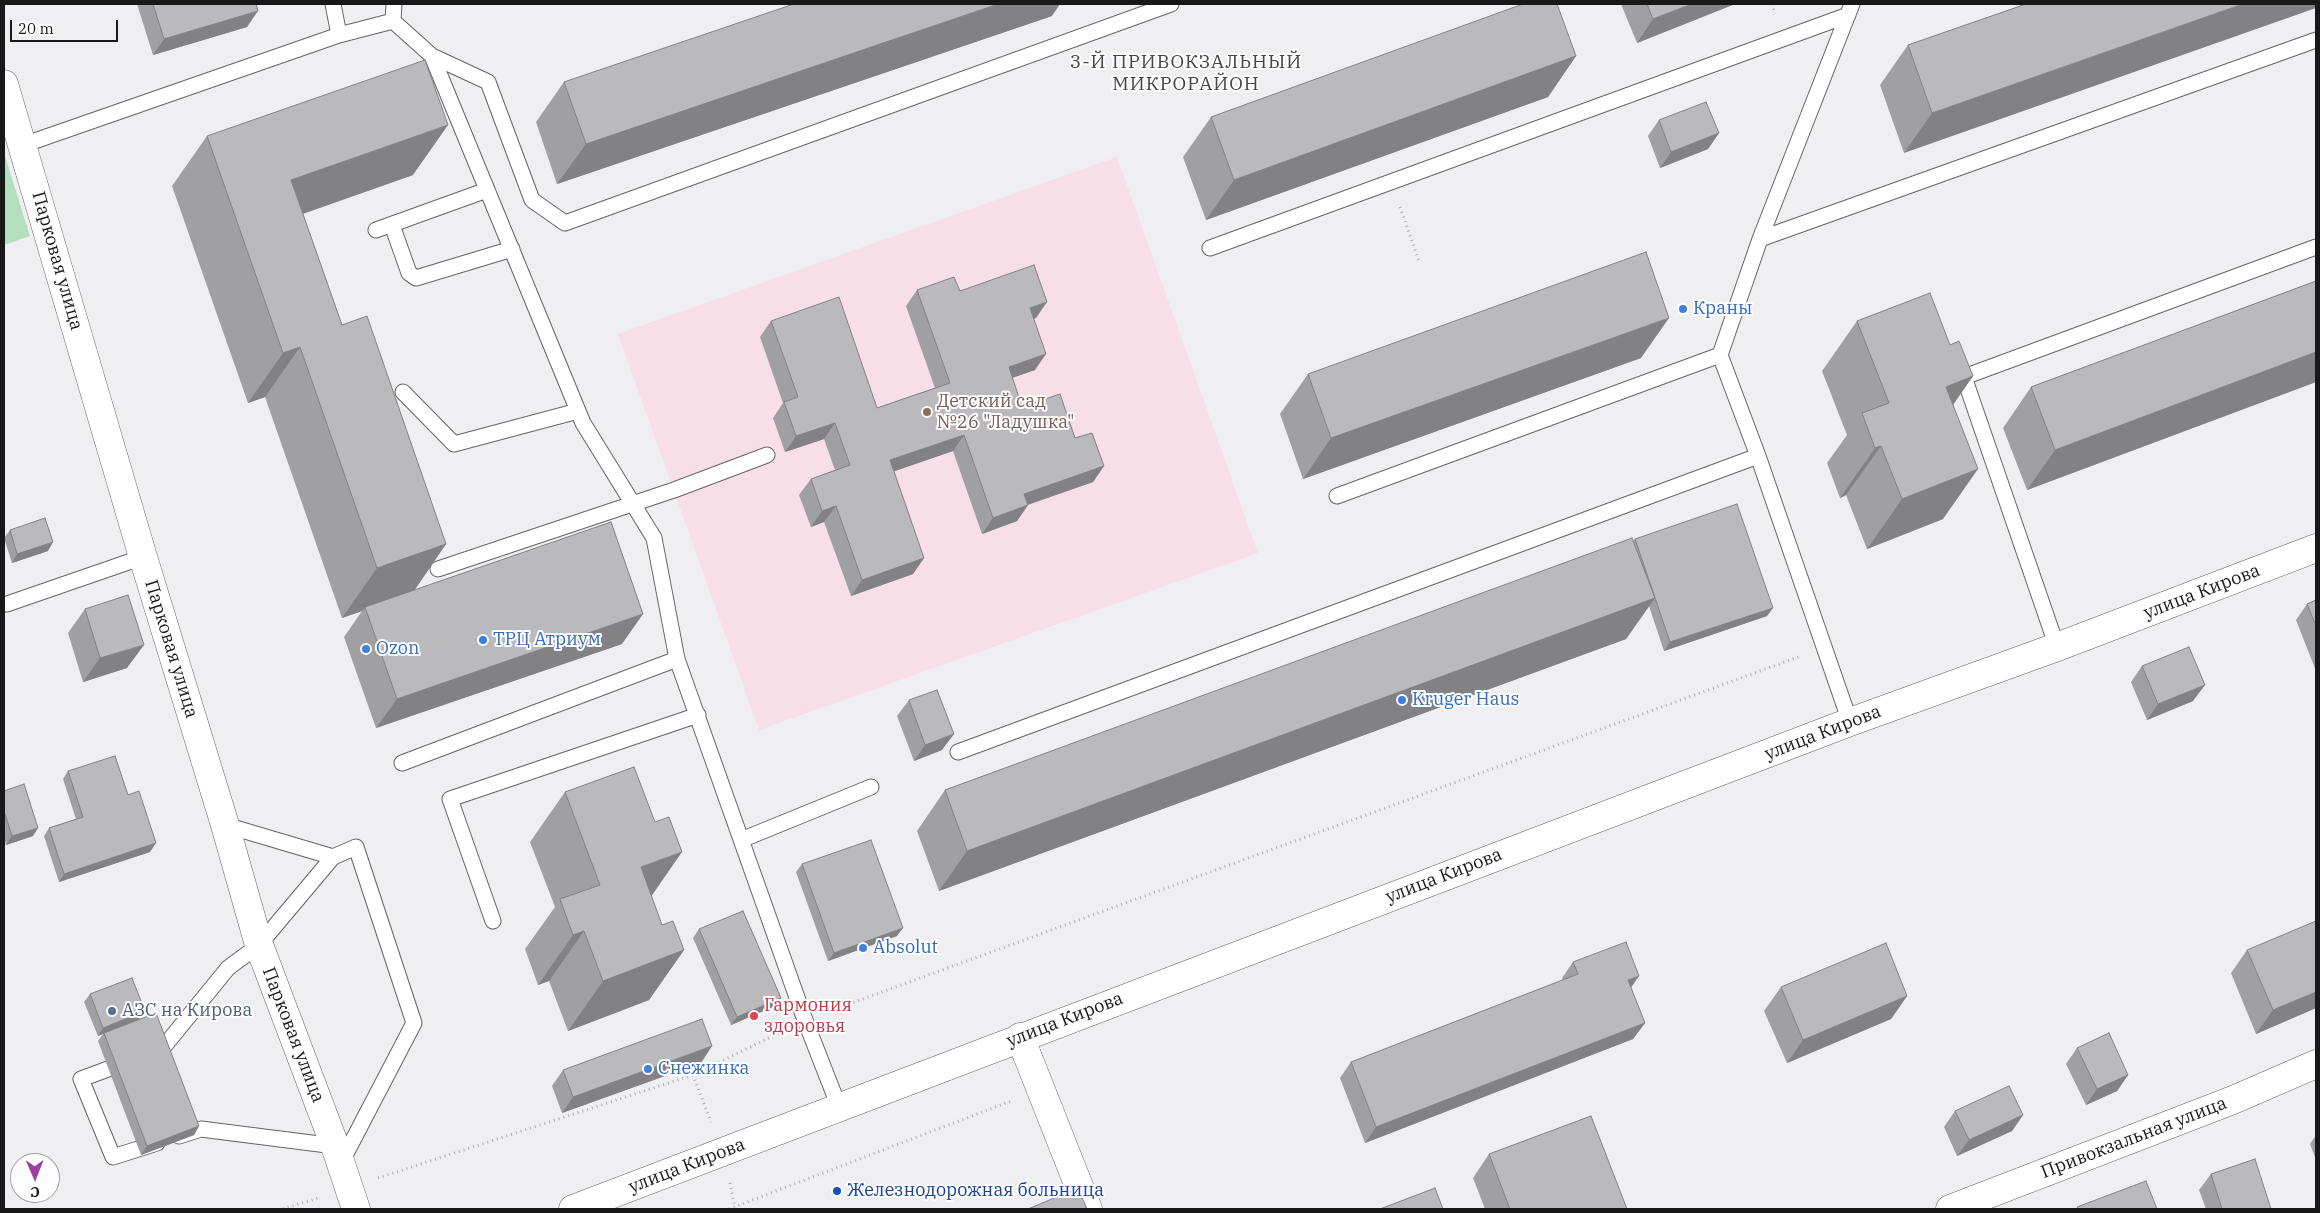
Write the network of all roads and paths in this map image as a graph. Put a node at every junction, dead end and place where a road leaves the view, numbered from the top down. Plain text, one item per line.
1 (333, 4) edge
2 (394, 4) edge
3 (1171, 4) edge
4 (1850, 9) edge
5 (393, 21) junction
6 (340, 35) junction
7 (2316, 40) edge
8 (432, 56) junction
9 (4, 84) edge
10 (23, 145) junction
11 (487, 190) junction
12 (1399, 205) dead end
13 (392, 224) junction
14 (376, 230) dead end
15 (1760, 239) junction
16 (2316, 247) edge
17 (1210, 248) dead end
18 (512, 249) junction
19 (1419, 261) dead end
20 (1720, 355) junction
21 (403, 392) dead end
22 (578, 411) junction
23 (767, 455) dead end
24 (1758, 456) junction
25 (1337, 496) dead end
26 (631, 504) junction
27 (2316, 548) edge
28 (143, 557) junction
29 (438, 570) edge
30 (7, 604) dead end
31 (2057, 647) junction
32 (1824, 648) junction
33 (677, 660) junction
34 (698, 714) junction
35 (1850, 722) junction
36 (958, 752) dead end
37 (402, 763) dead end
38 (871, 787) dead end
39 (225, 825) junction
40 (740, 840) junction
41 (333, 857) junction
42 (494, 921) dead end
43 (259, 945) junction
44 (805, 1020) junction
45 (1020, 1037) junction
46 (2316, 1064) edge
47 (1040, 1089) junction
48 (839, 1107) junction
49 (345, 1177) edge
50 (283, 1209) edge
51 (573, 1209) edge
52 (729, 1209) edge
53 (1088, 1209) edge
54 (1950, 1209) edge

1 - 6 lane
2 - 5 lane
3 - 8 lane
4 - 15 lane
4 - 17 lane
5 - 6 lane
5 - 8 lane
6 - 10 lane
7 - 15 lane
8 - 11 lane
9 - 10 main road, Парковая улица
10 - 28 main road, Парковая улица
11 - 13 lane
11 - 18 lane
12 - 19 path
13 - 14 lane
13 - 18 lane
15 - 20 lane
16 - 31 lane
18 - 22 lane
20 - 24 lane
20 - 25 lane
21 - 22 lane
22 - 26 lane
23 - 26 lane
24 - 32 lane
24 - 36 lane
26 - 29 lane
26 - 33 lane
27 - 31 main road, улица Кирова
28 - 30 lane
28 - 39 main road, Парковая улица
31 - 35 main road, улица Кирова
32 - 35 lane
32 - 44 path
33 - 34 lane
33 - 37 lane
34 - 40 lane
34 - 42 lane
35 - 45 main road, улица Кирова
38 - 40 lane
39 - 41 lane
39 - 43 main road, Парковая улица
40 - 44 lane
41 - 43 lane
41 - 49 lane
43 - 49 main road, Парковая улица
43 - 49 lane
44 - 48 lane
44 - 49 path
45 - 47 main road
45 - 48 main road, улица Кирова
46 - 54 main road, Привокзальная улица
47 - 52 path
47 - 53 main road
48 - 51 main road, улица Кирова
49 - 50 path

